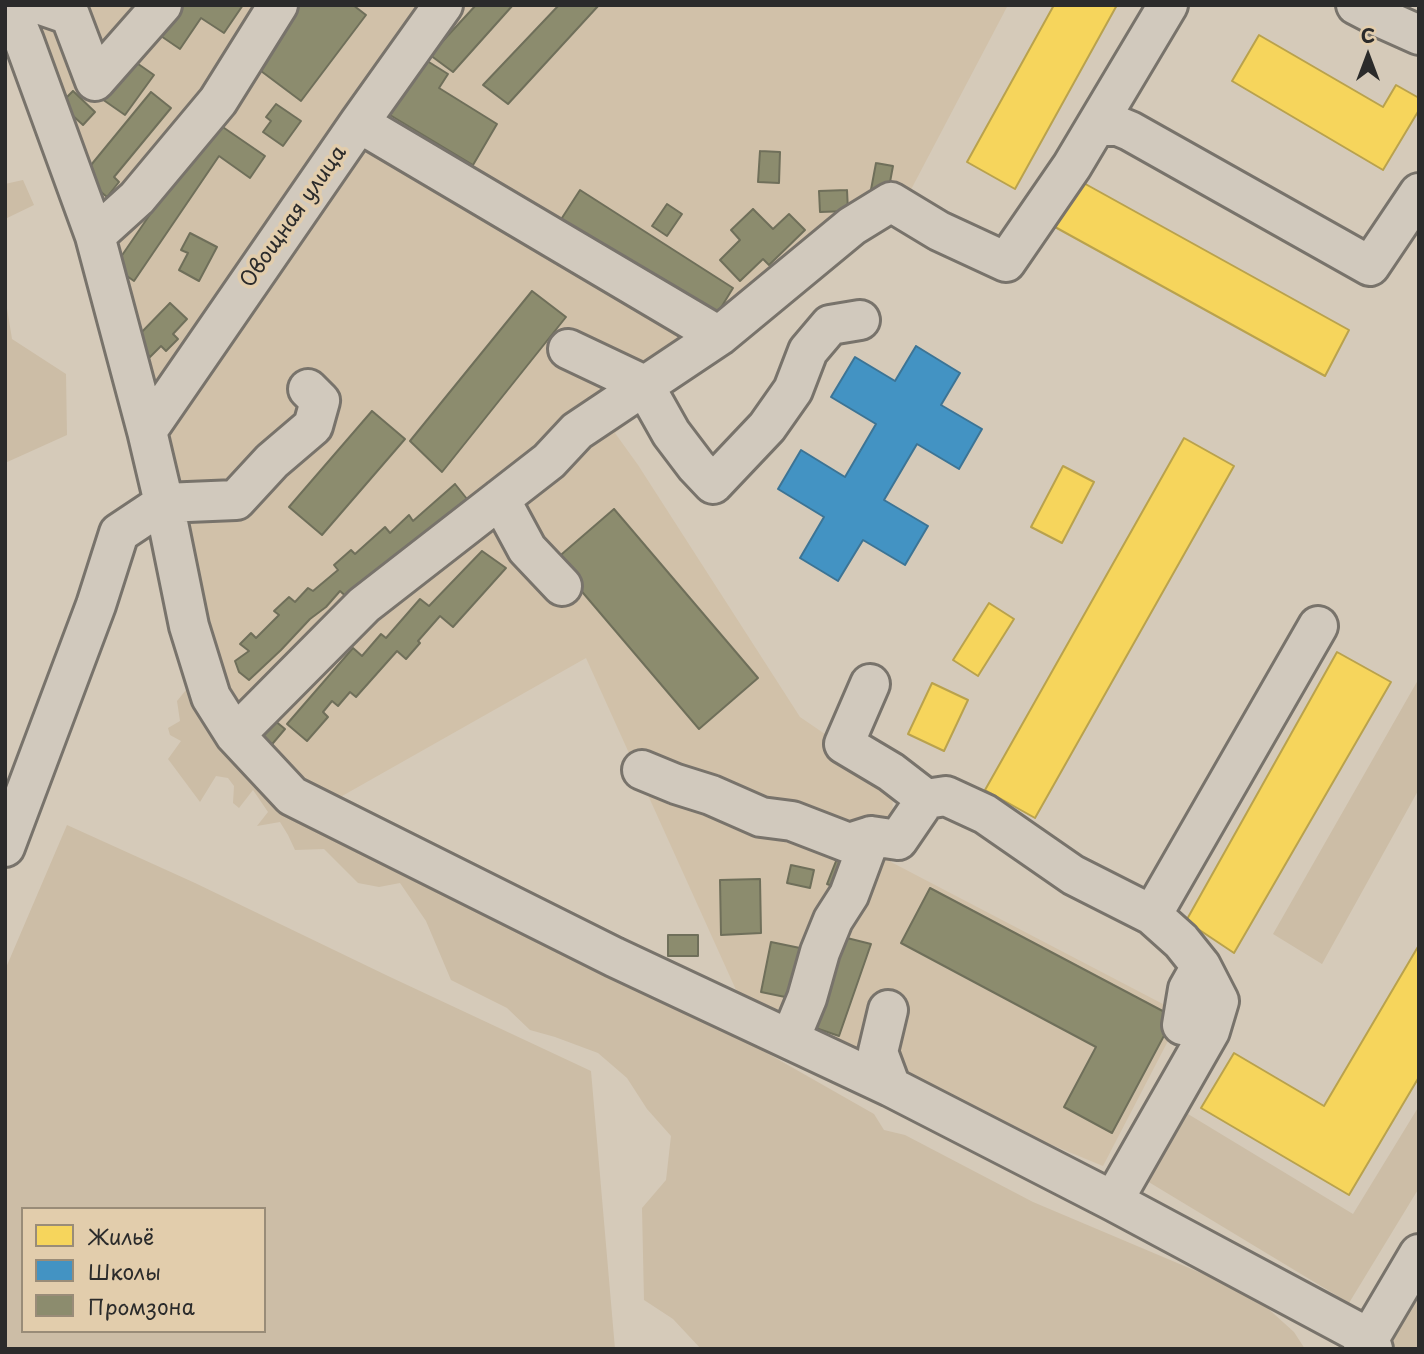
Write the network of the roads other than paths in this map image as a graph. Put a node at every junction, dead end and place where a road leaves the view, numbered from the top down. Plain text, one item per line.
1 (9, 5) edge
2 (41, 5) edge
3 (162, 5) edge
4 (278, 5) edge
5 (443, 5) edge
6 (1168, 5) edge
7 (1356, 5) edge
8 (1419, 35) edge
9 (359, 123) junction
10 (1096, 126) junction
11 (1419, 192) edge
12 (95, 236) junction
13 (860, 320) dead end
14 (719, 336) junction
15 (568, 349) dead end
16 (644, 385) junction
17 (308, 389) dead end
18 (147, 430) junction
19 (500, 499) junction
20 (164, 503) junction
21 (562, 586) dead end
22 (1318, 626) dead end
23 (870, 684) dead end
24 (235, 735) junction
25 (642, 770) dead end
26 (926, 799) junction
27 (872, 836) junction
28 (5, 847) edge
29 (1152, 915) junction
30 (1202, 966) junction
31 (888, 1010) dead end
32 (1182, 1025) dead end
33 (790, 1039) junction
34 (891, 1087) junction
35 (1114, 1201) junction
36 (1419, 1254) edge
37 (1368, 1345) edge

1 - 12 street
2 - 3 street
4 - 12 street
5 - 9 street, Овощная улица
6 - 10 street
7 - 8 street
9 - 14 street
9 - 18 street, Овощная улица
10 - 11 street
10 - 14 street
12 - 18 street
13 - 16 street
14 - 16 street
15 - 16 street
16 - 19 street
17 - 20 street
18 - 20 street
19 - 21 street
19 - 24 street
20 - 24 street
20 - 28 street
22 - 29 street
23 - 26 street
24 - 33 street
25 - 27 street
26 - 27 street
26 - 29 street
27 - 33 street
29 - 30 street
30 - 32 street
30 - 35 street
31 - 34 street
33 - 34 street
34 - 35 street
35 - 37 street
36 - 37 street

